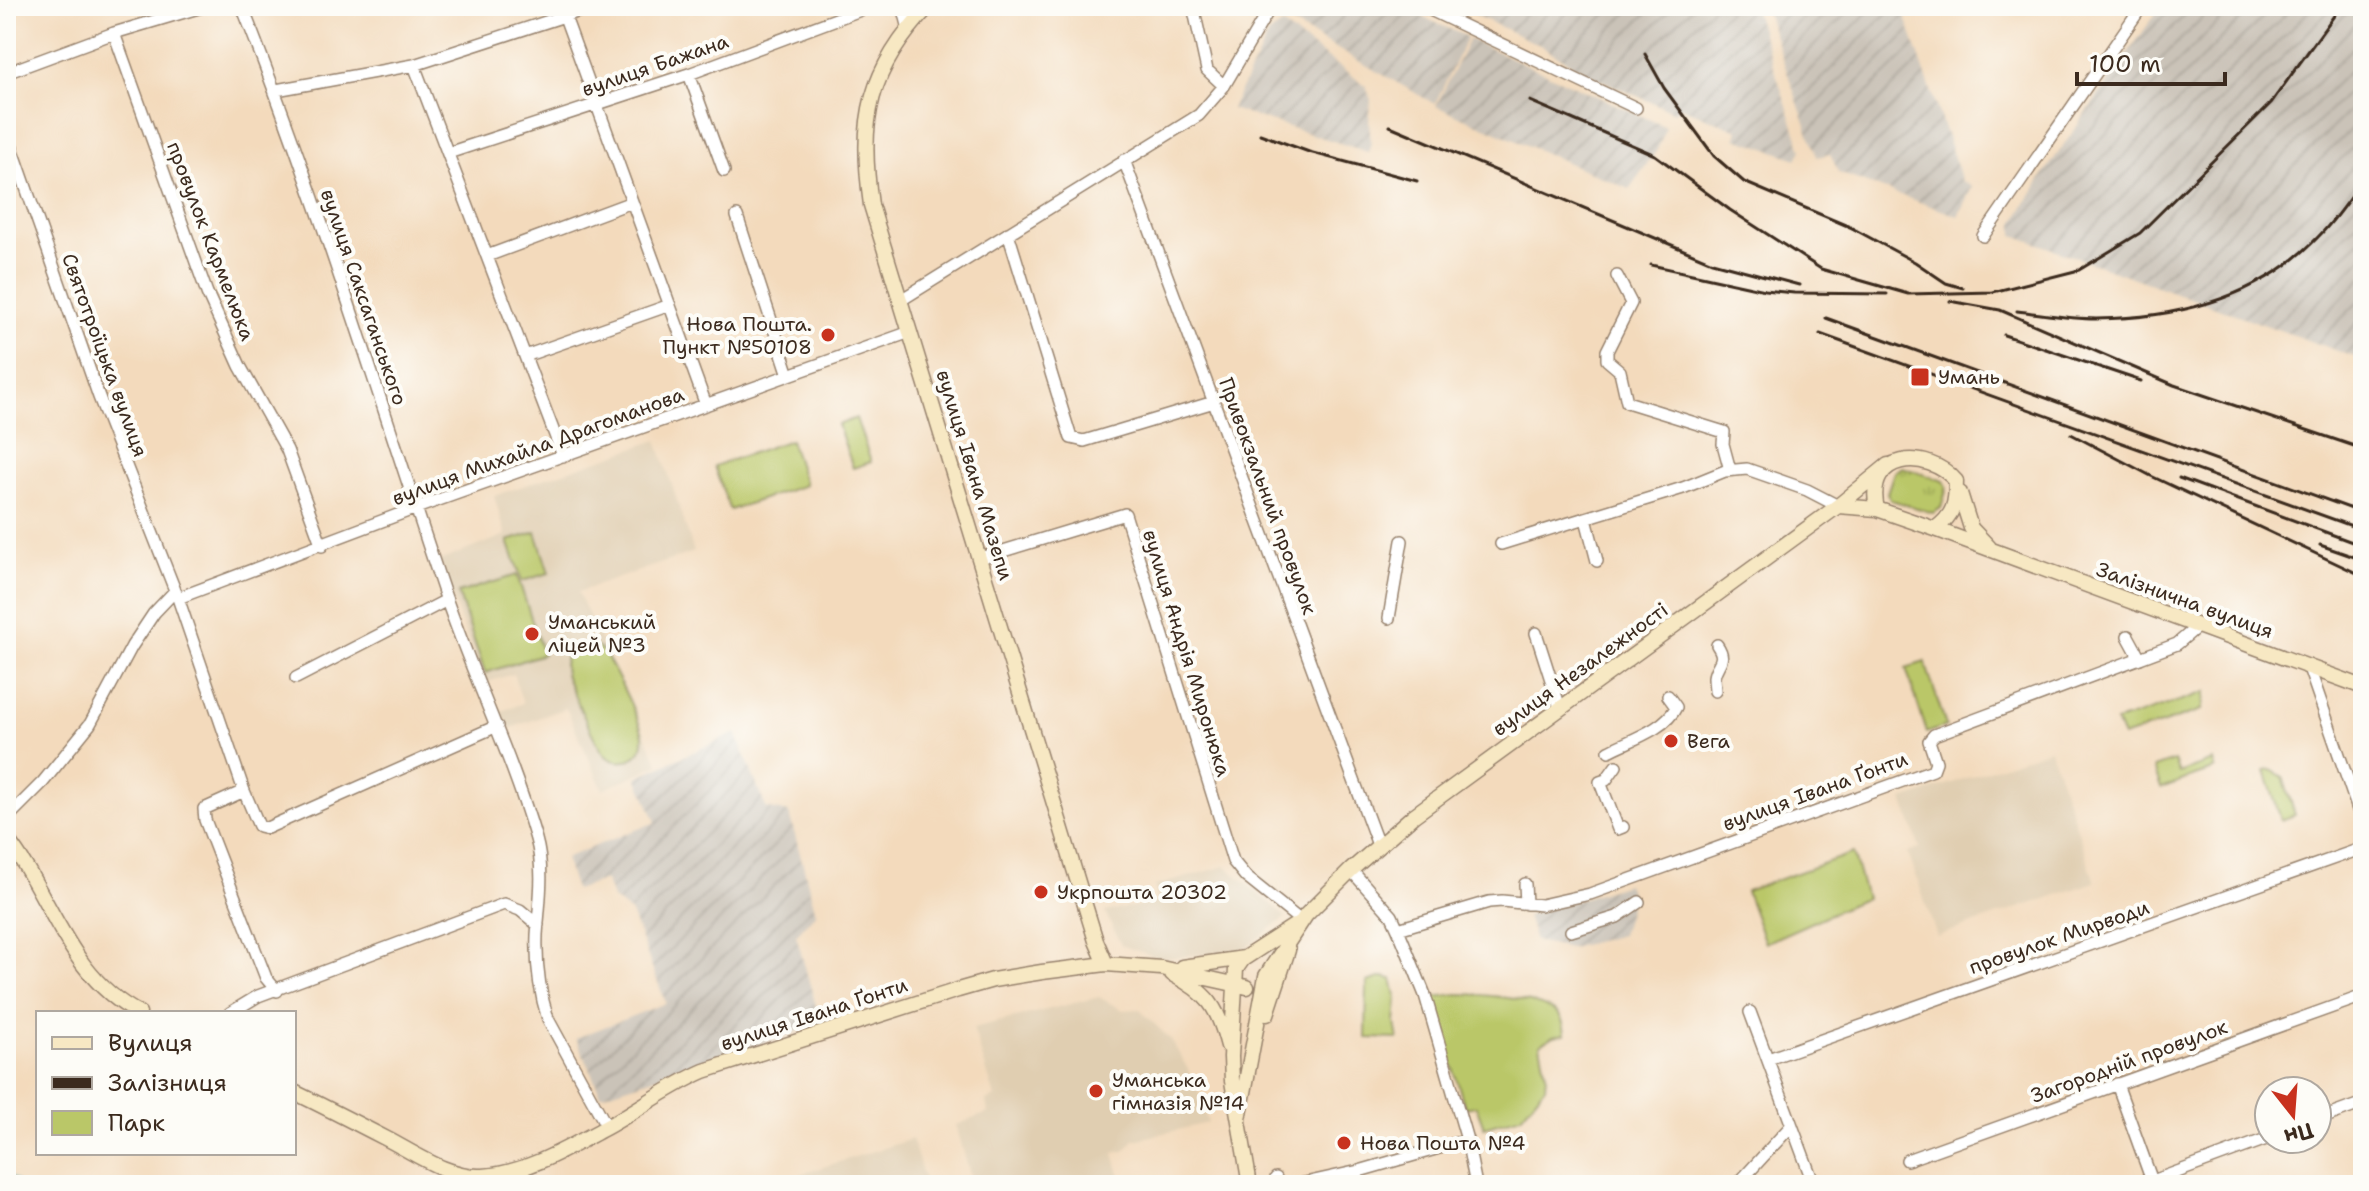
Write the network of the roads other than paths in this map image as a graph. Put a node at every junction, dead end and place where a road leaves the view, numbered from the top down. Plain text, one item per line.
1 (205, 6) edge
2 (242, 6) edge
3 (595, 6) edge
4 (871, 6) edge
5 (903, 6) edge
6 (929, 6) edge
7 (1193, 6) edge
8 (1271, 6) edge
9 (1422, 6) edge
10 (2142, 6) edge
11 (565, 17) junction
12 (909, 29) junction
13 (114, 33) junction
14 (414, 65) junction
15 (6, 73) edge
16 (689, 74) junction
17 (1224, 86) junction
18 (276, 90) junction
19 (597, 105) junction
20 (1636, 108) dead end
21 (6, 130) edge
22 (448, 153) junction
23 (1124, 160) junction
24 (724, 171) dead end
25 (632, 202) junction
26 (737, 216) dead end
27 (1008, 233) junction
28 (1983, 236) dead end
29 (487, 256) junction
30 (1617, 276) dead end
31 (901, 300) junction
32 (670, 305) junction
33 (910, 332) junction
34 (525, 356) junction
35 (789, 375) junction
36 (1214, 402) junction
37 (706, 405) junction
38 (563, 456) junction
39 (1888, 465) junction
40 (1730, 470) junction
41 (1956, 481) junction
42 (1838, 506) junction
43 (416, 508) junction
44 (1877, 509) junction
45 (1586, 519) junction
46 (1935, 529) junction
47 (1402, 541) dead end
48 (1501, 544) dead end
49 (322, 546) junction
50 (1993, 551) junction
51 (980, 558) junction
52 (1597, 561) dead end
53 (177, 595) junction
54 (447, 600) junction
55 (1389, 618) dead end
56 (2198, 626) junction
57 (1536, 633) dead end
58 (2128, 636) dead end
59 (1717, 645) dead end
60 (2140, 658) junction
61 (2308, 665) junction
62 (296, 678) dead end
63 (2363, 687) edge
64 (1715, 691) dead end
65 (1668, 696) dead end
66 (1560, 708) junction
67 (497, 726) junction
68 (1609, 751) dead end
69 (1616, 766) dead end
70 (244, 791) junction
71 (6, 819) edge
72 (2363, 824) edge
73 (1623, 827) dead end
74 (6, 838) edge
75 (1378, 845) junction
76 (2363, 848) edge
77 (1351, 870) junction
78 (1525, 884) dead end
79 (1639, 902) dead end
80 (1526, 904) junction
81 (1301, 921) junction
82 (538, 925) junction
83 (1398, 929) junction
84 (1571, 931) dead end
85 (1247, 957) junction
86 (1106, 964) junction
87 (1161, 968) junction
88 (1266, 976) junction
89 (1239, 981) junction
90 (277, 991) junction
91 (2363, 996) edge
92 (136, 1011) edge
93 (233, 1011) edge
94 (1750, 1012) dead end
95 (1254, 1049) junction
96 (1231, 1057) junction
97 (1768, 1059) junction
98 (2117, 1084) junction
99 (296, 1093) edge
100 (2363, 1103) edge
101 (2333, 1114) edge
102 (1239, 1119) junction
103 (1791, 1126) junction
104 (607, 1127) junction
105 (1467, 1140) junction
106 (2253, 1144) edge
107 (1907, 1160) dead end
108 (504, 1179) edge
109 (484, 1180) edge
110 (2147, 1183) edge
111 (1250, 1185) edge
112 (1296, 1185) edge
113 (1476, 1185) edge
114 (1737, 1185) edge
115 (1814, 1185) edge

1 - 13 street
2 - 18 street, вулиця Саксаганського
3 - 11 street
4 - 16 street, вулиця Бажана
5 - 12 street
6 - 12 main road, вулиця Івана Мазепи
7 - 17 street
8 - 17 street
9 - 20 street
10 - 28 street
11 - 14 street
11 - 19 street
12 - 31 main road, вулиця Івана Мазепи
13 - 15 street
13 - 49 street, провулок Кармелюка
14 - 18 street
14 - 22 street
16 - 19 street, вулиця Бажана
16 - 24 street
17 - 23 street
18 - 43 street, вулиця Саксаганського
19 - 22 street, вулиця Бажана
19 - 25 street
21 - 53 street, Святотроїцька вулиця
22 - 29 street
23 - 27 street
23 - 36 street, Привокзальний провулок
25 - 29 street
25 - 32 street
26 - 35 street
27 - 31 street
27 - 36 street
29 - 34 street
30 - 40 street
31 - 33 main road, вулиця Івана Мазепи
32 - 34 street
32 - 37 street
33 - 35 street, вулиця Михайла Драгоманова
33 - 51 main road, вулиця Івана Мазепи
34 - 38 street
35 - 37 street, вулиця Михайла Драгоманова
36 - 75 street, Привокзальний провулок
37 - 38 street, вулиця Михайла Драгоманова
38 - 43 street, вулиця Михайла Драгоманова
39 - 41 main road
39 - 42 main road
39 - 44 main road
40 - 42 street
40 - 45 street
41 - 46 main road
41 - 50 main road
42 - 44 main road
42 - 66 main road, вулиця Незалежності
43 - 49 street, вулиця Михайла Драгоманова
43 - 54 street, вулиця Саксаганського
44 - 46 main road
45 - 48 street
45 - 52 street
46 - 50 main road, Залізнична вулиця
47 - 55 street
49 - 53 street, вулиця Михайла Драгоманова
50 - 56 main road, Залізнична вулиця
51 - 81 street, вулиця Андрія Миронюка
51 - 86 main road, вулиця Івана Мазепи
53 - 70 street, Святотроїцька вулиця
53 - 71 street
54 - 62 street
54 - 67 street, вулиця Саксаганського
56 - 60 street, вулиця Івана Ґонти
56 - 61 main road, Залізнична вулиця
57 - 66 street
58 - 60 street
59 - 64 street
60 - 80 street, вулиця Івана Ґонти
61 - 63 main road, Залізнична вулиця
61 - 72 street
65 - 68 street
66 - 75 main road, вулиця Незалежності
67 - 70 street, Святотроїцька вулиця
67 - 82 street, вулиця Саксаганського
69 - 73 street
70 - 90 street
74 - 92 main road
75 - 77 main road, вулиця Незалежності
76 - 97 street, провулок Мирводи
77 - 81 main road, вулиця Незалежності
77 - 83 street
78 - 80 street
79 - 84 street
80 - 83 street, вулиця Івана Ґонти
81 - 85 main road, вулиця Незалежності
81 - 88 main road, вулиця Незалежності
81 - 95 main road, вулиця Незалежності
82 - 90 street
82 - 104 street, вулиця Саксаганського
83 - 105 street
85 - 87 main road, вулиця Івана Ґонти
85 - 88 main road
85 - 89 main road
86 - 87 main road, вулиця Івана Ґонти
86 - 104 main road, вулиця Івана Ґонти
87 - 89 main road, вулиця Івана Ґонти
87 - 96 main road, вулиця Івана Ґонти
88 - 89 main road
88 - 95 main road, вулиця Незалежності
89 - 96 main road, вулиця Незалежності
90 - 93 street
91 - 98 street, Загородній провулок
94 - 97 street
95 - 102 main road, вулиця Незалежності
96 - 102 main road, вулиця Незалежності
97 - 103 street
98 - 107 street, Загородній провулок
98 - 110 street
99 - 109 main road
100 - 101 street
102 - 111 main road, вулиця Незалежності
103 - 114 street
103 - 115 street
104 - 108 main road, вулиця Івана Ґонти
105 - 112 street
105 - 113 street
106 - 110 street
108 - 109 main road, вулиця Івана Ґонти

